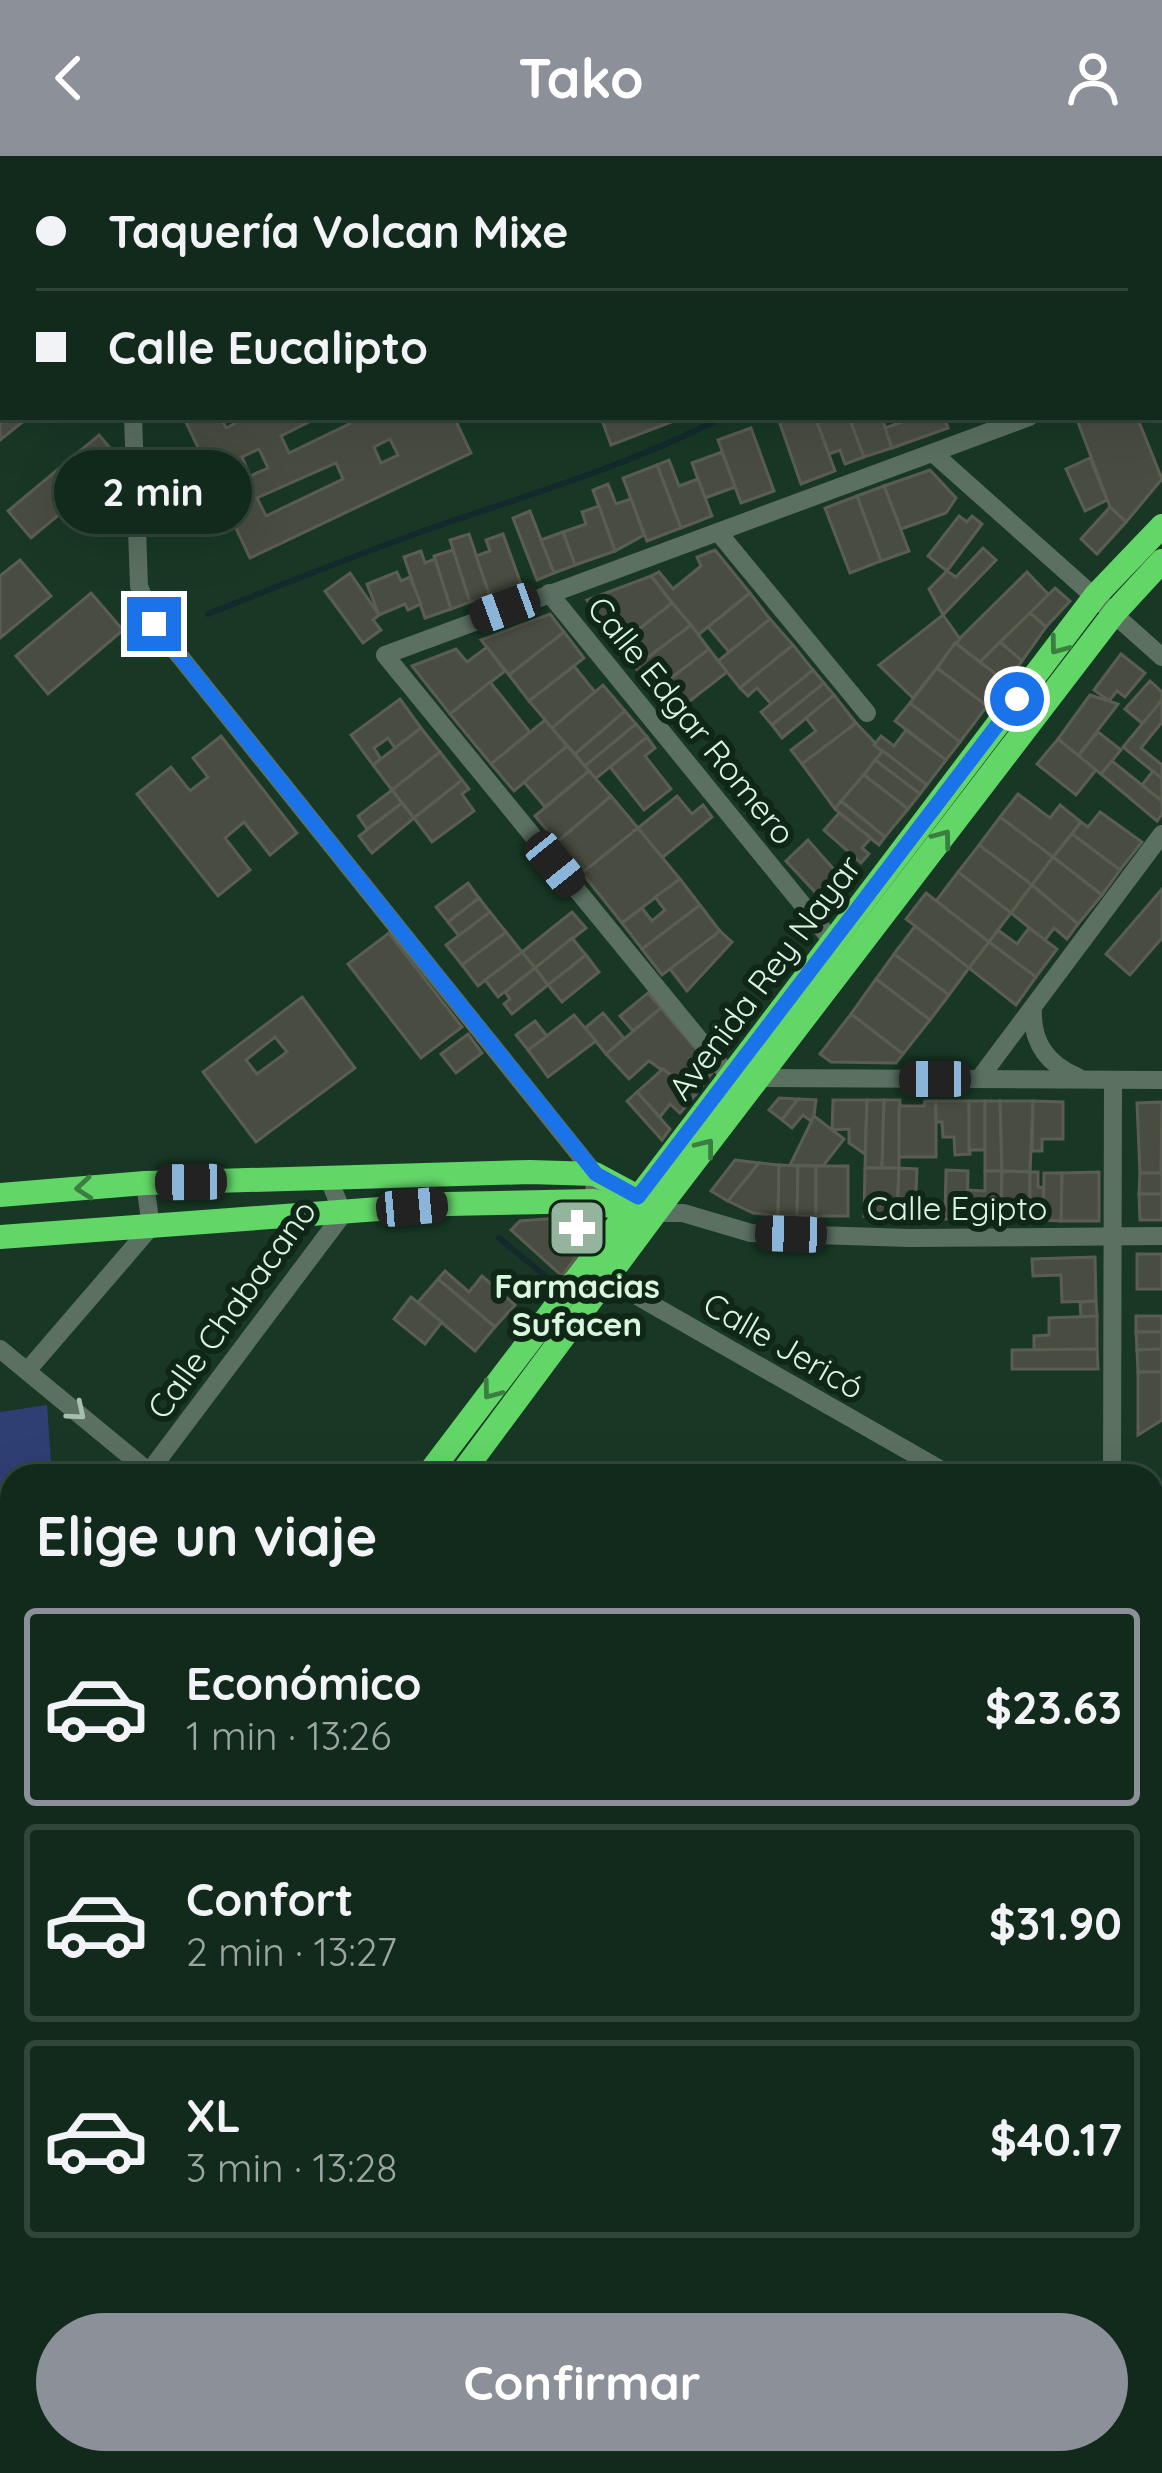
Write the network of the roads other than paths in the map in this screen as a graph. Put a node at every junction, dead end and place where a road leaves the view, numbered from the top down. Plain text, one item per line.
1 (134, 420) edge
2 (1021, 420) edge
3 (933, 454) junction
4 (1162, 526) edge
5 (718, 532) junction
6 (1162, 562) edge
7 (549, 592) junction
8 (1106, 604) junction
9 (1162, 657) edge
10 (867, 713) dead end
11 (1162, 834) edge
12 (833, 942) junction
13 (1034, 1006) junction
14 (730, 1077) junction
15 (760, 1078) junction
16 (1082, 1078) junction
17 (979, 1079) junction
18 (1112, 1080) junction
19 (1162, 1080) edge
20 (530, 1172) junction
21 (596, 1174) junction
22 (328, 1178) junction
23 (145, 1183) junction
24 (0, 1195) edge
25 (594, 1201) junction
26 (529, 1202) junction
27 (653, 1206) junction
28 (343, 1214) junction
29 (151, 1227) junction
30 (1162, 1236) edge
31 (0, 1237) edge
32 (1114, 1237) junction
33 (596, 1273) junction
34 (0, 1349) edge
35 (27, 1371) junction
36 (139, 1464) edge
37 (158, 1464) edge
38 (437, 1464) edge
39 (468, 1464) edge
40 (931, 1464) edge
41 (1112, 1464) edge

1 - 21 street
2 - 3 street
3 - 5 street
3 - 8 street
4 - 8 main road, Avenida Rey Nayar
5 - 7 street
5 - 10 street
6 - 8 main road, Avenida Rey Nayar
7 - 12 street, Calle Edgar Romero
7 - 14 street
8 - 9 street
8 -> 12 main road, Avenida Rey Nayar
15 -> 8 main road, Avenida Rey Nayar
11 - 13 street
12 - 14 main road, Avenida Rey Nayar
13 - 16 street
13 - 17 street
14 - 27 main road, Avenida Rey Nayar
15 - 17 street
27 -> 15 main road, Avenida Rey Nayar
16 - 17 street
16 - 18 street
18 - 19 street
18 - 32 street
20 - 21 main road
20 - 22 main road
20 - 26 main road
21 - 25 street
21 - 27 main road
22 - 23 main road
22 - 28 street, Calle Chabacano
23 -> 24 main road
23 - 29 street
25 - 26 main road
25 - 27 main road
26 - 28 main road
27 - 32 street, Calle Egipto
27 - 33 main road, Avenida Rey Nayar
28 - 29 main road
28 - 37 street, Calle Chabacano
29 - 31 main road
29 - 35 street
30 - 32 street, Calle Egipto
32 - 41 street
33 -> 38 main road, Avenida Rey Nayar
33 - 39 main road, Avenida Rey Nayar
33 - 40 street, Calle Jericó
34 - 35 street
35 -> 36 street

